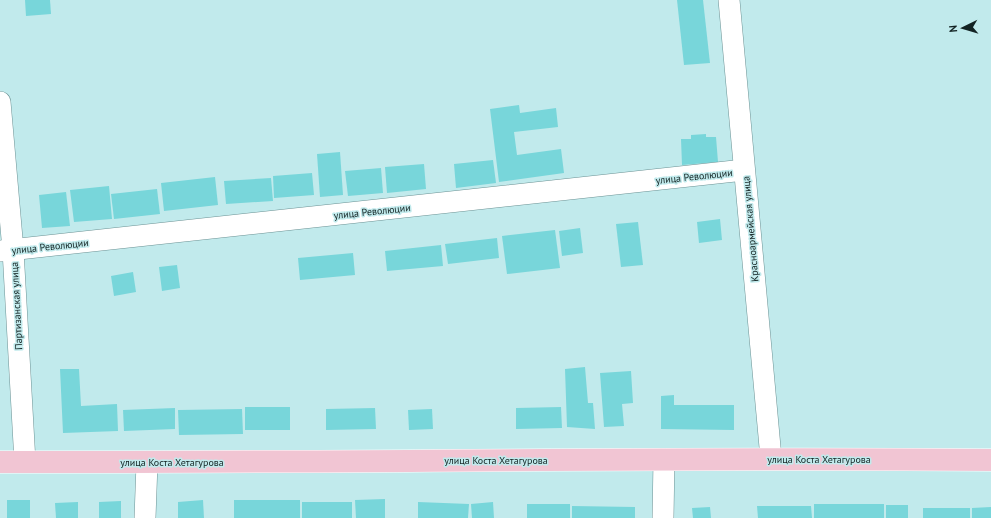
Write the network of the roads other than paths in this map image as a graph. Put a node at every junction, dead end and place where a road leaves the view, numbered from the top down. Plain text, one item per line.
1 (729, 0) edge
2 (0, 102) edge
3 (744, 170) junction
4 (6, 251) edge
5 (771, 458) junction
6 (664, 459) junction
7 (991, 460) edge
8 (0, 462) edge
9 (25, 462) junction
10 (147, 463) junction
11 (145, 518) edge
12 (664, 518) edge

1 - 3 street, Красноармейская улица
2 - 4 street, Партизанская улица
3 - 4 street, улица Революции
3 - 5 street, Красноармейская улица
4 - 9 street, Партизанская улица
5 - 6 main road, улица Коста Хетагурова
5 - 7 main road, улица Коста Хетагурова
6 - 10 main road, улица Коста Хетагурова
6 - 12 street
8 - 9 main road, улица Коста Хетагурова
9 - 10 main road, улица Коста Хетагурова
10 - 11 street

